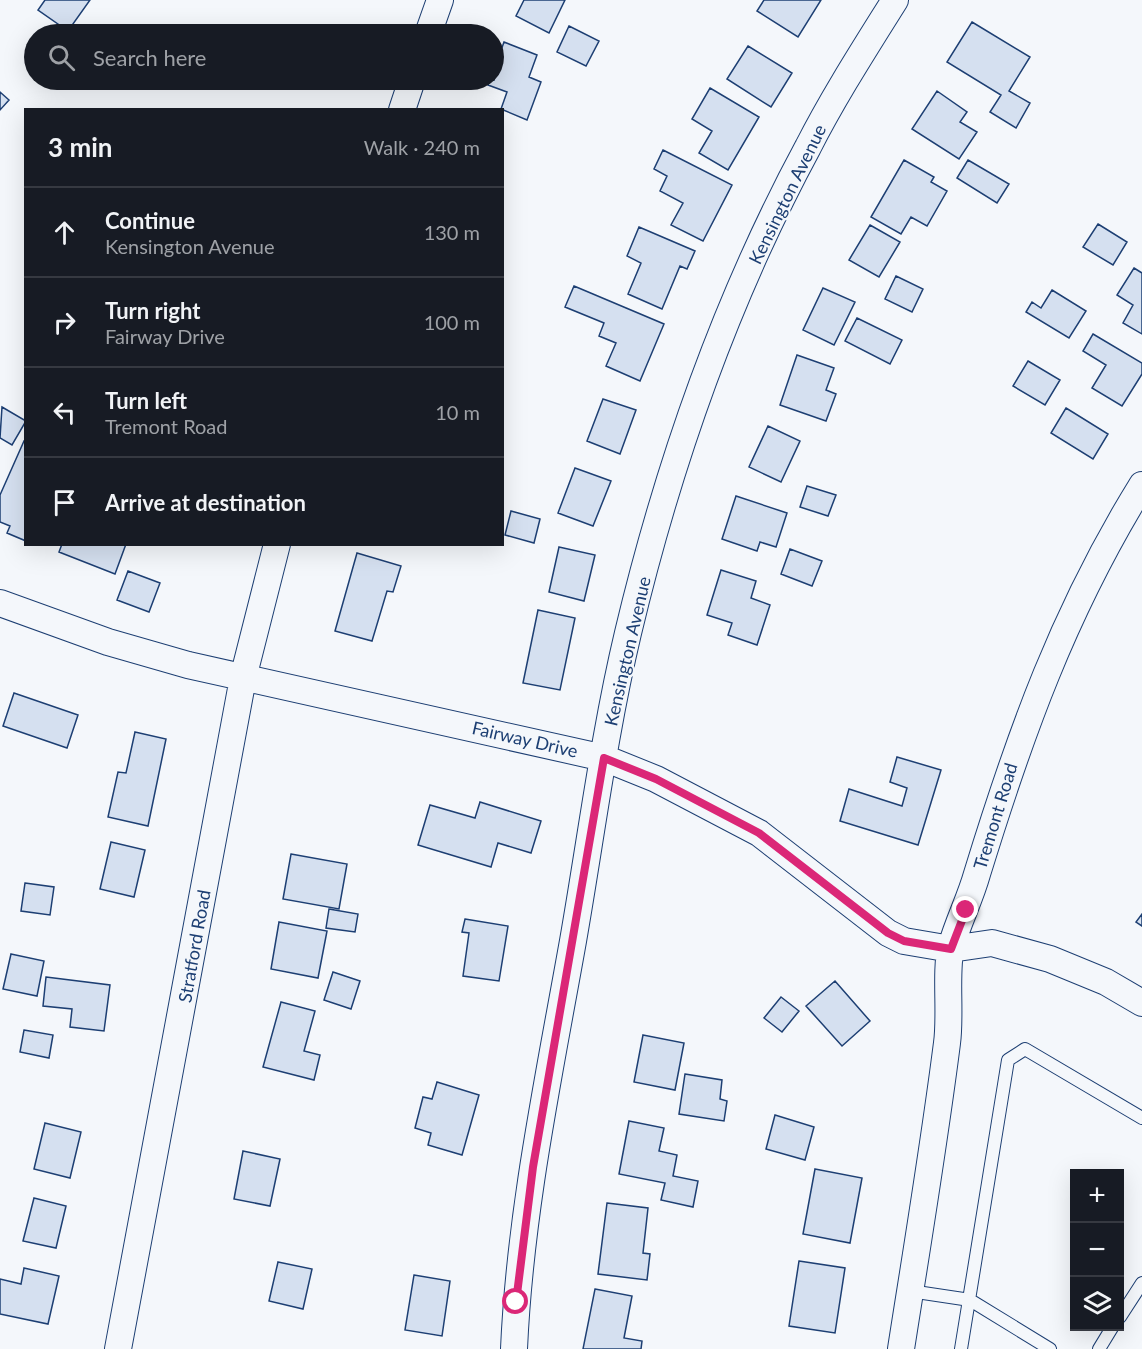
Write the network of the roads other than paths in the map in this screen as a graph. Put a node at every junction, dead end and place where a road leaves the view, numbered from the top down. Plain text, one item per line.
1 (440, 0) edge
2 (895, 0) edge
3 (432, 24) edge
4 (409, 90) edge
5 (403, 108) edge
6 (1142, 485) edge
7 (276, 546) edge
8 (0, 603) edge
9 (243, 678) junction
10 (604, 758) junction
11 (951, 949) junction
12 (1142, 1003) edge
13 (1142, 1118) edge
14 (1142, 1283) edge
15 (910, 1291) junction
16 (970, 1300) junction
17 (1124, 1310) edge
18 (1110, 1331) edge
19 (118, 1349) edge
20 (514, 1349) edge
21 (901, 1349) edge
22 (961, 1349) edge
23 (1050, 1349) edge
24 (1099, 1349) edge

1 - 3 street
2 - 10 street, Kensington Avenue
4 - 5 street
6 - 11 street, Tremont Road
7 - 9 street, Stratford Road
8 - 9 street, Fairway Drive
9 - 10 street, Fairway Drive
9 - 19 street, Stratford Road
10 - 11 street, Fairway Drive
10 - 20 street, Kensington Avenue
11 - 12 street, Fairway Drive
11 - 15 street, Tremont Road
13 - 16 lane
14 - 17 lane
15 - 16 lane
15 - 21 street, Tremont Road
16 - 22 lane
16 - 23 lane
18 - 24 lane

